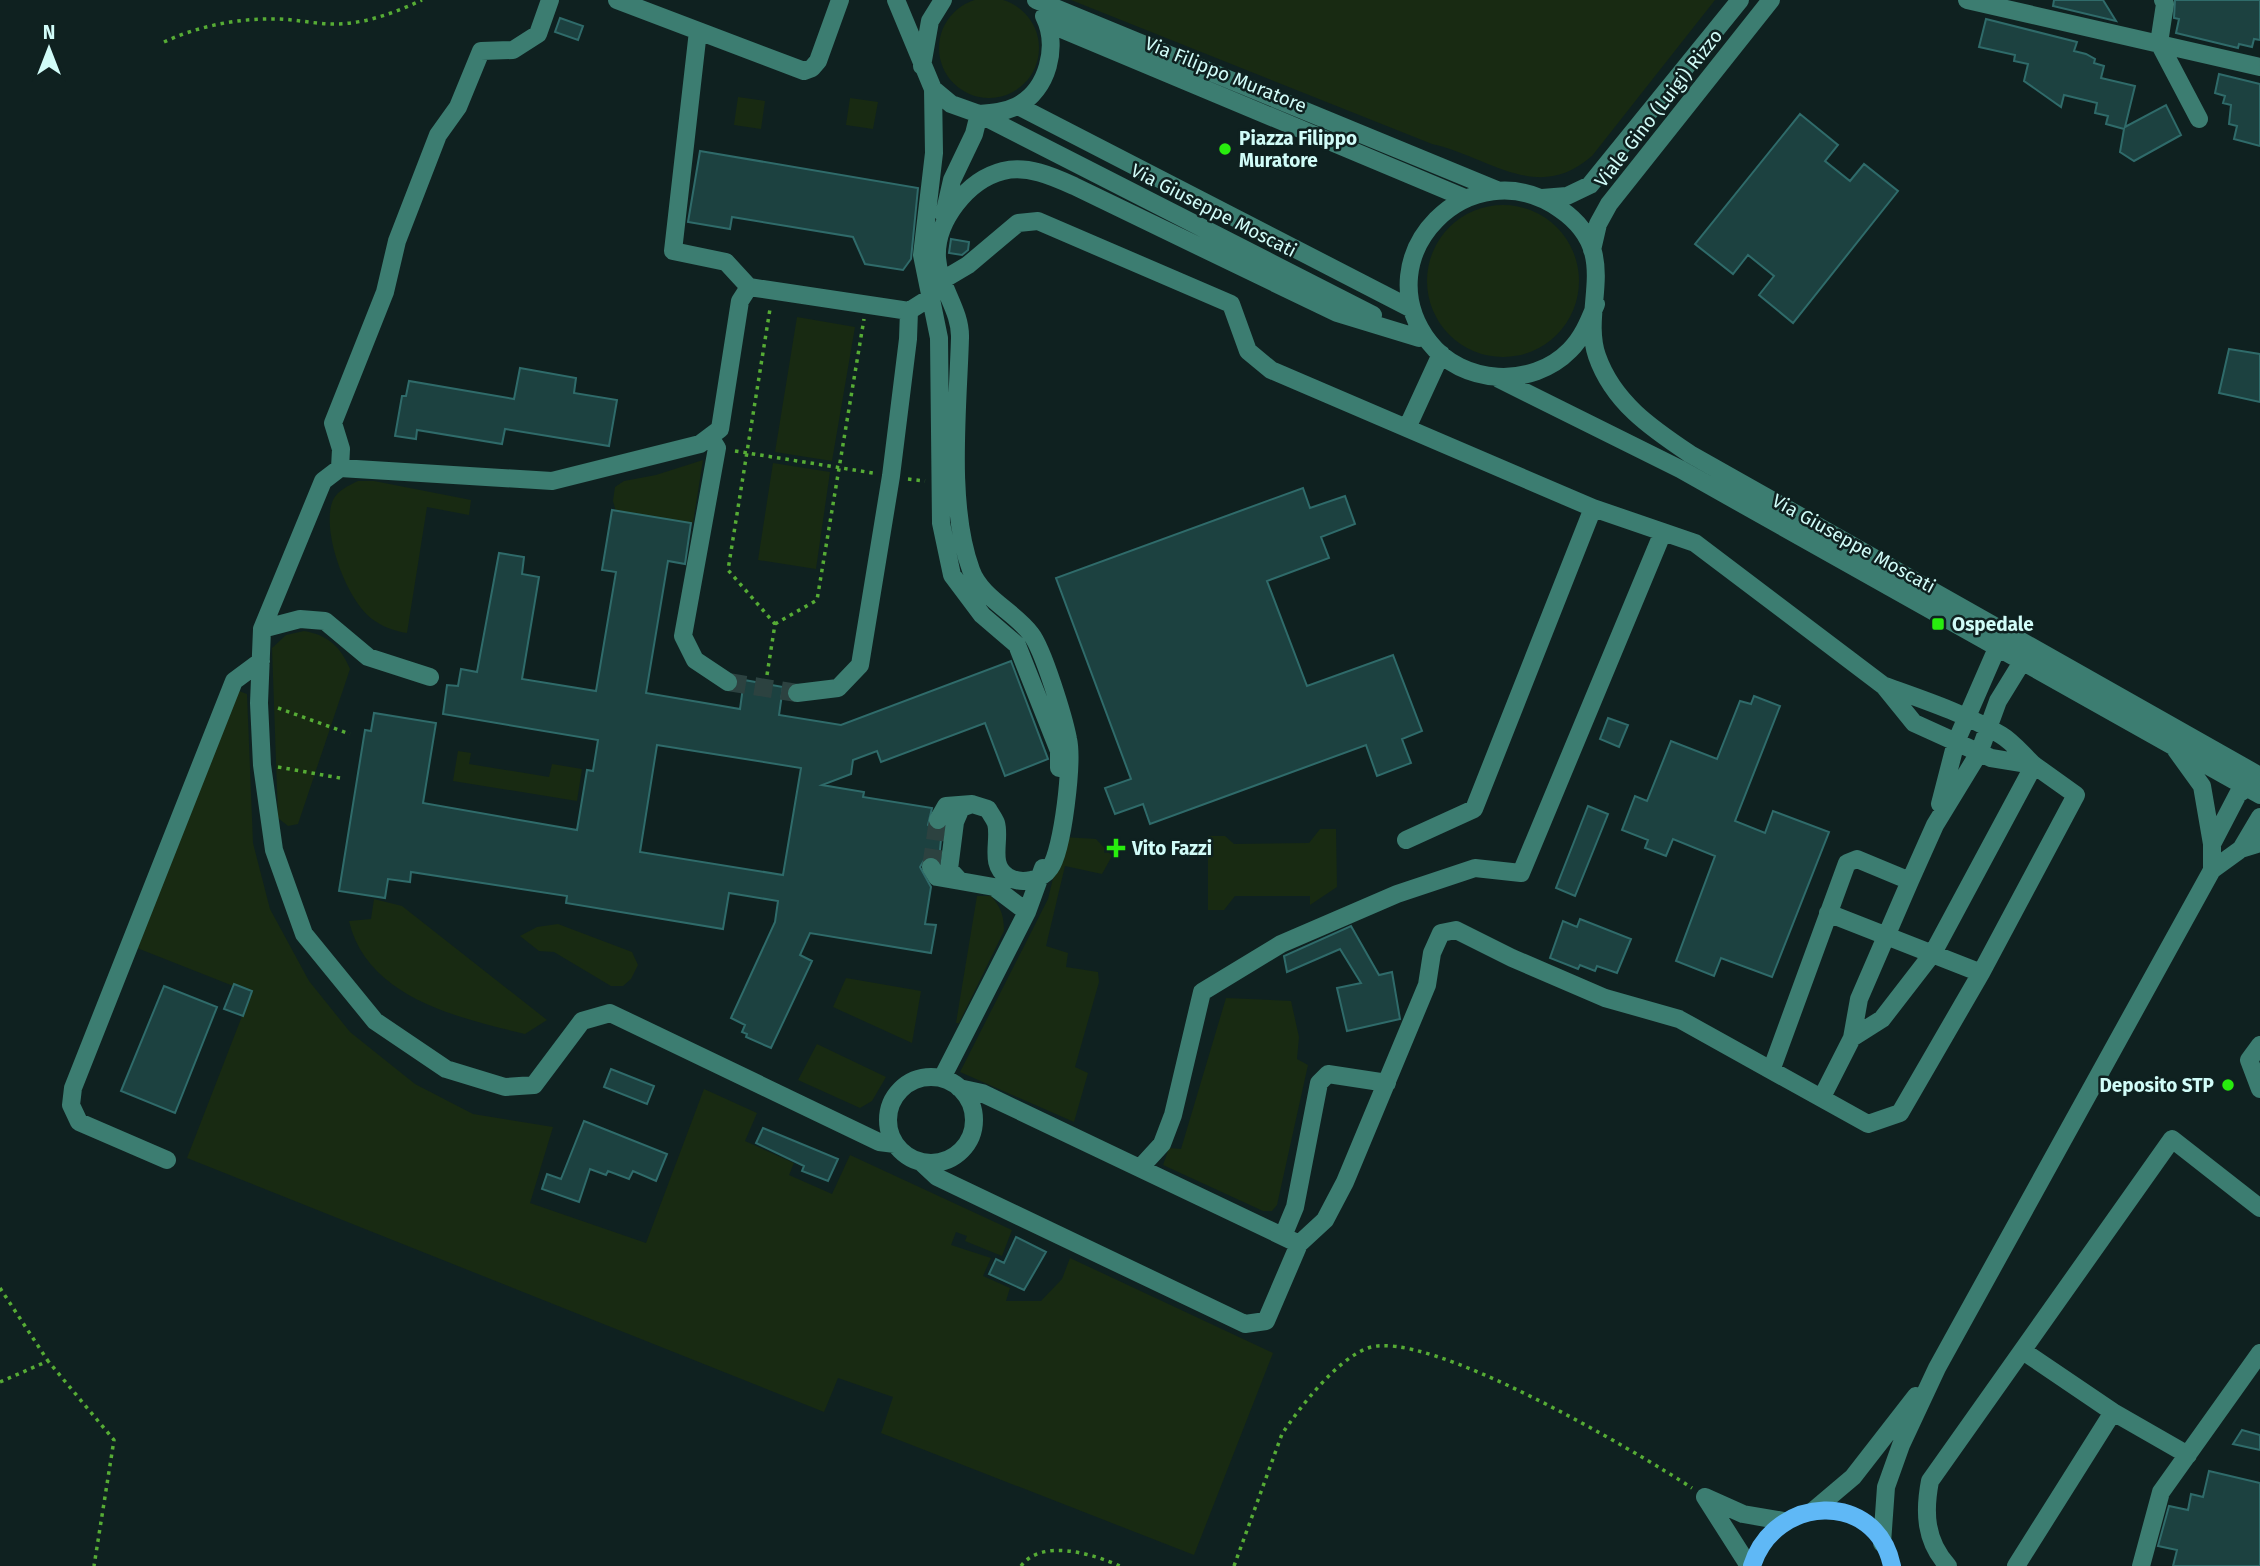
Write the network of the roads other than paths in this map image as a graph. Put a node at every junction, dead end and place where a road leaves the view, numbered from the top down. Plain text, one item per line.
1 (550, 0) edge
2 (617, 0) edge
3 (840, 0) edge
4 (896, 0) edge
5 (943, 0) edge
6 (1033, 0) edge
7 (1740, 0) edge
8 (1771, 0) edge
9 (1967, 0) edge
10 (2163, 0) edge
11 (1047, 23) junction
12 (698, 31) junction
13 (2159, 43) junction
14 (922, 66) junction
15 (2260, 66) edge
16 (933, 89) junction
17 (1018, 106) junction
18 (979, 114) junction
19 (2200, 119) dead end
20 (1497, 190) junction
21 (1465, 198) junction
22 (1542, 198) junction
23 (940, 235) junction
24 (1592, 250) junction
25 (749, 287) junction
26 (936, 289) junction
27 (1596, 304) junction
28 (1412, 309) junction
29 (909, 311) junction
30 (1430, 345) junction
31 (1496, 377) junction
32 (1407, 428) junction
33 (713, 443) junction
34 (340, 468) junction
35 (1593, 508) junction
36 (1663, 532) junction
37 (262, 629) junction
38 (1997, 648) junction
39 (261, 661) junction
40 (2022, 662) junction
41 (430, 677) dead end
42 (728, 682) tunnel mouth
43 (1884, 686) junction
44 (797, 693) tunnel mouth
45 (1966, 719) junction
46 (1987, 729) junction
47 (1956, 742) junction
48 (2172, 745) junction
49 (1979, 752) junction
50 (2034, 765) junction
51 (2256, 784) edge
52 (972, 804) junction
53 (2260, 817) edge
54 (939, 820) dead end
55 (1935, 825) junction
56 (1406, 840) dead end
57 (2260, 843) edge
58 (2212, 844) junction
59 (2241, 849) junction
60 (931, 867) dead end
61 (2212, 870) junction
62 (1041, 878) junction
63 (960, 881) junction
64 (1910, 881) junction
65 (1027, 912) junction
66 (1828, 913) junction
67 (1888, 936) junction
68 (1933, 953) junction
69 (1981, 973) junction
70 (1852, 1038) junction
71 (2260, 1045) edge
72 (1772, 1068) junction
73 (942, 1078) junction
74 (1387, 1083) junction
75 (959, 1088) junction
76 (2260, 1089) edge
77 (1822, 1097) junction
78 (895, 1144) junction
79 (167, 1160) dead end
80 (922, 1163) junction
81 (1140, 1168) junction
82 (2260, 1208) edge
83 (1291, 1240) junction
84 (2023, 1351) junction
85 (2260, 1353) edge
86 (1937, 1368) junction
87 (2113, 1412) junction
88 (2188, 1455) junction
89 (1814, 1510) junction
90 (1784, 1521) junction
91 (1890, 1558) edge
92 (1751, 1566) edge
93 (1948, 1566) edge
94 (2016, 1566) edge
95 (2141, 1566) edge

1 - 34 street
2 - 12 street
3 - 12 street
4 - 14 street
5 - 14 street
6 - 11 street, Via Giuseppe Moscati
6 - 20 street, Via Giuseppe Moscati
7 - 22 street, Viale Gino (Luigi) Rizzo
8 - 24 street, Viale Gino (Luigi) Rizzo
9 - 13 street
10 - 13 street
11 - 17 street, Via Giuseppe Moscati
11 - 21 street, Via Filippo Muratore
12 - 25 street
13 - 15 street
13 - 19 street
14 - 16 street
16 - 18 street, Via Giuseppe Moscati
16 - 26 street
17 - 18 street
17 - 28 street
18 - 23 street
18 - 30 street, Via Giuseppe Moscati
20 - 21 street, Via Giuseppe Moscati
20 - 22 street, Via Giuseppe Moscati
21 - 28 street, Via Giuseppe Moscati
22 - 24 street, Via Giuseppe Moscati
23 - 26 street
23 - 30 street
24 - 27 street, Via Giuseppe Moscati
25 - 29 street
25 - 33 street
26 - 29 street
26 - 32 street
26 - 62 street
26 - 62 street
27 - 31 street, Via Giuseppe Moscati
27 - 51 street, Via Giuseppe Moscati
28 - 30 street, Via Giuseppe Moscati
29 - 44 street
30 - 31 street, Via Giuseppe Moscati
30 - 32 street
31 - 38 street, Via Giuseppe Moscati
32 - 35 street
33 - 34 street
33 - 42 street
34 - 37 street
35 - 36 street
35 - 56 street
36 - 43 street
36 - 81 street
37 - 39 street
37 - 41 street
38 - 40 street, Via Giuseppe Moscati
38 - 45 street
39 - 78 street
39 - 79 street
40 - 46 street
40 - 48 street, Via Giuseppe Moscati
43 - 45 street
43 - 47 street
45 - 46 street
45 - 47 street
46 - 49 street
46 - 50 street
47 - 49 street
47 - 55 street
48 - 51 street, Via Giuseppe Moscati
48 - 58 street
49 - 50 street
49 - 55 street
50 - 68 street
50 - 69 street
51 - 58 street
52 - 54 street
52 - 62 street
52 - 63 street
53 - 59 street
55 - 64 street
57 - 59 street
58 - 61 street
59 - 61 street
60 - 63 street
61 - 86 street
62 - 65 street
63 - 65 street
64 - 66 street
64 - 67 street
65 - 73 street
66 - 67 street
66 - 72 street
67 - 68 street
67 - 70 street
68 - 69 street
68 - 70 street
69 - 77 street
70 - 77 street
71 - 76 street
72 - 74 street
72 - 77 street
73 - 75 street
73 - 78 street
74 - 83 street
74 - 83 street
75 - 80 street
75 - 81 street
78 - 80 street
80 - 83 street
81 - 83 street
82 - 84 street
84 - 87 street
84 - 93 street
85 - 88 street
86 - 89 street
86 - 91 street
87 - 88 street
87 - 94 street
88 - 95 street
89 - 90 main road
89 - 91 main road
90 - 92 main road
90 - 92 street

